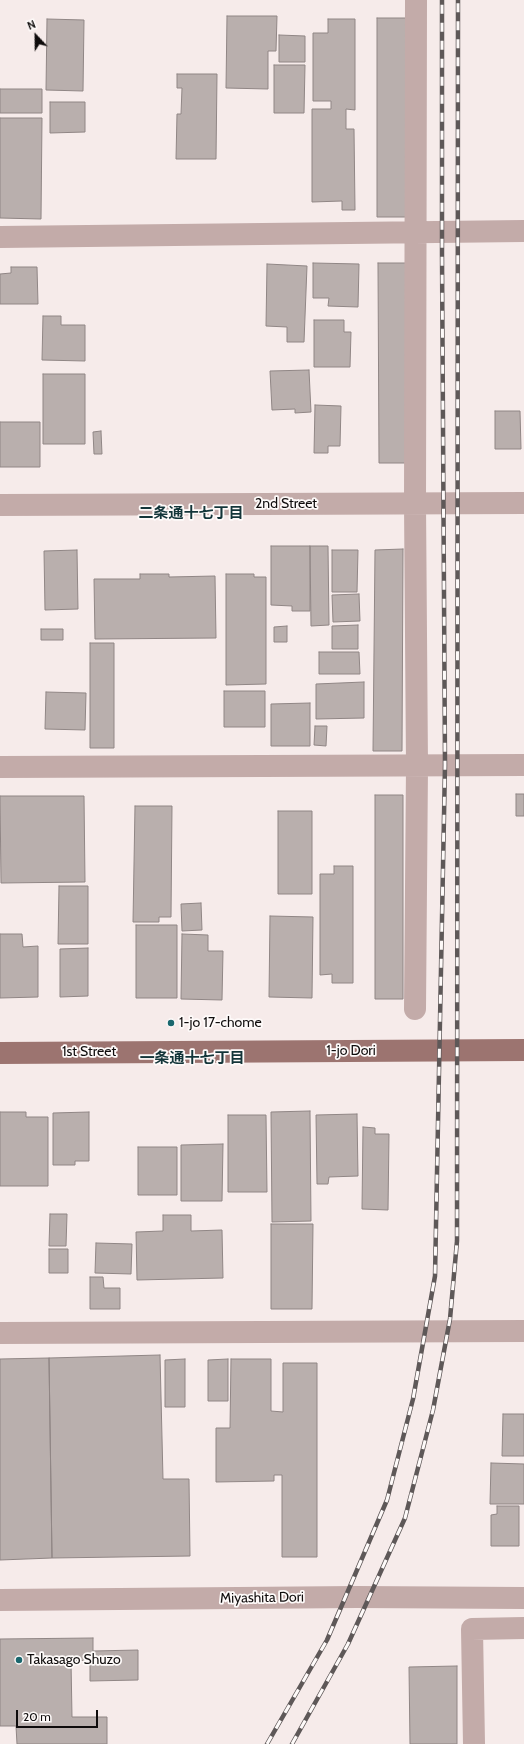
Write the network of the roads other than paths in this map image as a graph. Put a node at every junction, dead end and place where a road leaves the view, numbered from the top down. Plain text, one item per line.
1 (416, 0) edge
2 (416, 231) junction
3 (524, 231) edge
4 (0, 237) edge
5 (415, 503) junction
6 (524, 503) edge
7 (0, 505) edge
8 (524, 765) edge
9 (418, 766) junction
10 (0, 767) edge
11 (415, 1009) dead end
12 (524, 1050) edge
13 (0, 1053) edge
14 (524, 1331) edge
15 (0, 1333) edge
16 (524, 1598) edge
17 (0, 1600) edge
18 (524, 1628) edge
19 (474, 1744) edge

1 - 2 street
2 - 3 street
2 - 4 street
2 - 5 street
5 - 6 street, 2nd Street
5 - 7 street, 2nd Street
5 - 9 street
8 - 9 street
9 - 10 street
9 - 11 street
12 - 13 main road, 1st Street
14 - 15 street
16 - 17 street, Miyashita Dori
18 - 19 street

